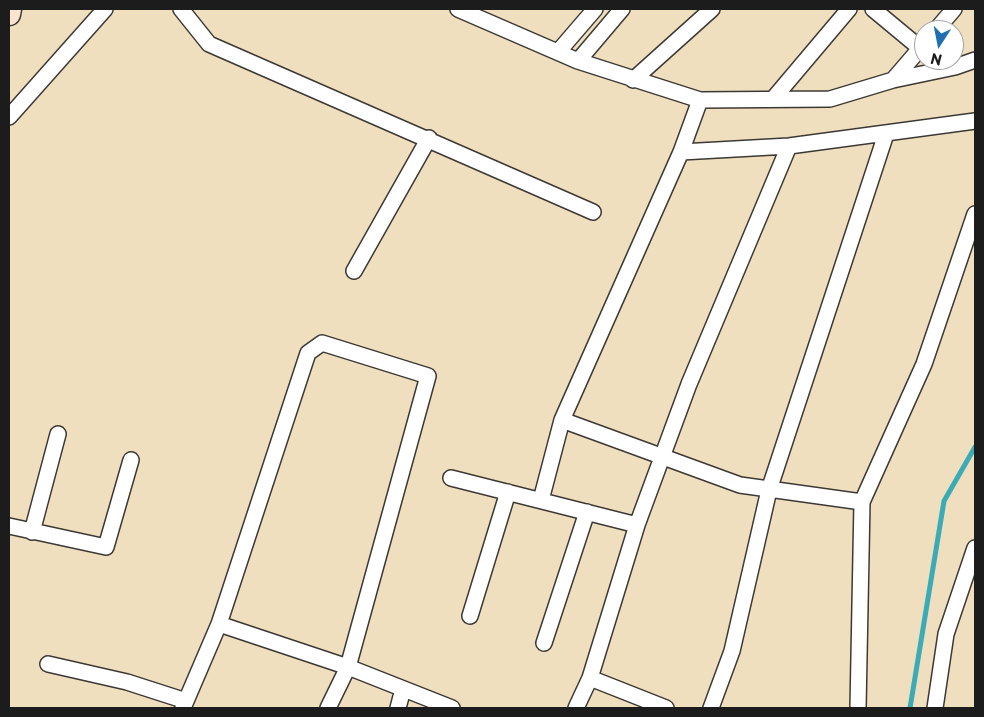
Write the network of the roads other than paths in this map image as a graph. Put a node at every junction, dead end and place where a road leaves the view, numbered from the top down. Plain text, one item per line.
1 (10, 9) edge
2 (105, 9) edge
3 (181, 9) edge
4 (458, 9) edge
5 (595, 9) edge
6 (622, 9) edge
7 (712, 9) edge
8 (849, 9) edge
9 (873, 9) edge
10 (954, 9) edge
11 (9, 14) edge
12 (945, 20) edge
13 (914, 40) edge
14 (558, 52) junction
15 (914, 55) edge
16 (975, 60) edge
17 (578, 61) junction
18 (633, 80) junction
19 (893, 80) junction
20 (773, 99) junction
21 (700, 100) junction
22 (9, 117) edge
23 (975, 121) edge
24 (886, 134) junction
25 (429, 138) junction
26 (788, 146) junction
27 (681, 152) junction
28 (593, 212) dead end
29 (975, 214) edge
30 (354, 271) dead end
31 (562, 420) junction
32 (58, 434) dead end
33 (662, 457) junction
34 (131, 460) dead end
35 (451, 478) dead end
36 (769, 490) junction
37 (508, 492) junction
38 (541, 500) junction
39 (862, 502) junction
40 (587, 512) junction
41 (637, 525) junction
42 (9, 526) edge
43 (32, 532) junction
44 (975, 548) edge
45 (470, 616) dead end
46 (219, 624) junction
47 (544, 643) dead end
48 (48, 664) dead end
49 (348, 667) junction
50 (590, 678) junction
51 (403, 689) junction
52 (185, 705) edge
53 (328, 708) edge
54 (398, 708) edge
55 (452, 708) edge
56 (576, 708) edge
57 (666, 708) edge
58 (711, 708) edge
59 (858, 708) edge
60 (935, 708) edge

1 - 11 street
2 - 22 street
3 - 25 street
4 - 14 street
5 - 14 street
6 - 17 street
7 - 18 street
8 - 20 street
9 - 13 street
10 - 12 street
14 - 17 street
15 - 19 street
16 - 19 street
17 - 18 street
18 - 21 street
19 - 20 street
20 - 21 street
21 - 27 street
23 - 24 street
24 - 26 street
24 - 36 street
25 - 28 street
25 - 30 street
26 - 27 street
26 - 33 street
27 - 31 street
29 - 39 street
31 - 33 street
31 - 38 street
32 - 43 street
33 - 36 street
33 - 41 street
34 - 43 street
35 - 37 street
36 - 39 street
36 - 58 street
37 - 38 street
37 - 45 street
38 - 40 street
39 - 59 street
40 - 41 street
40 - 47 street
41 - 50 street
42 - 43 street
44 - 60 street
46 - 49 street
46 - 49 street
46 - 52 street
48 - 52 street
49 - 51 street
49 - 53 street
50 - 56 street
50 - 57 street
51 - 54 street
51 - 55 street

